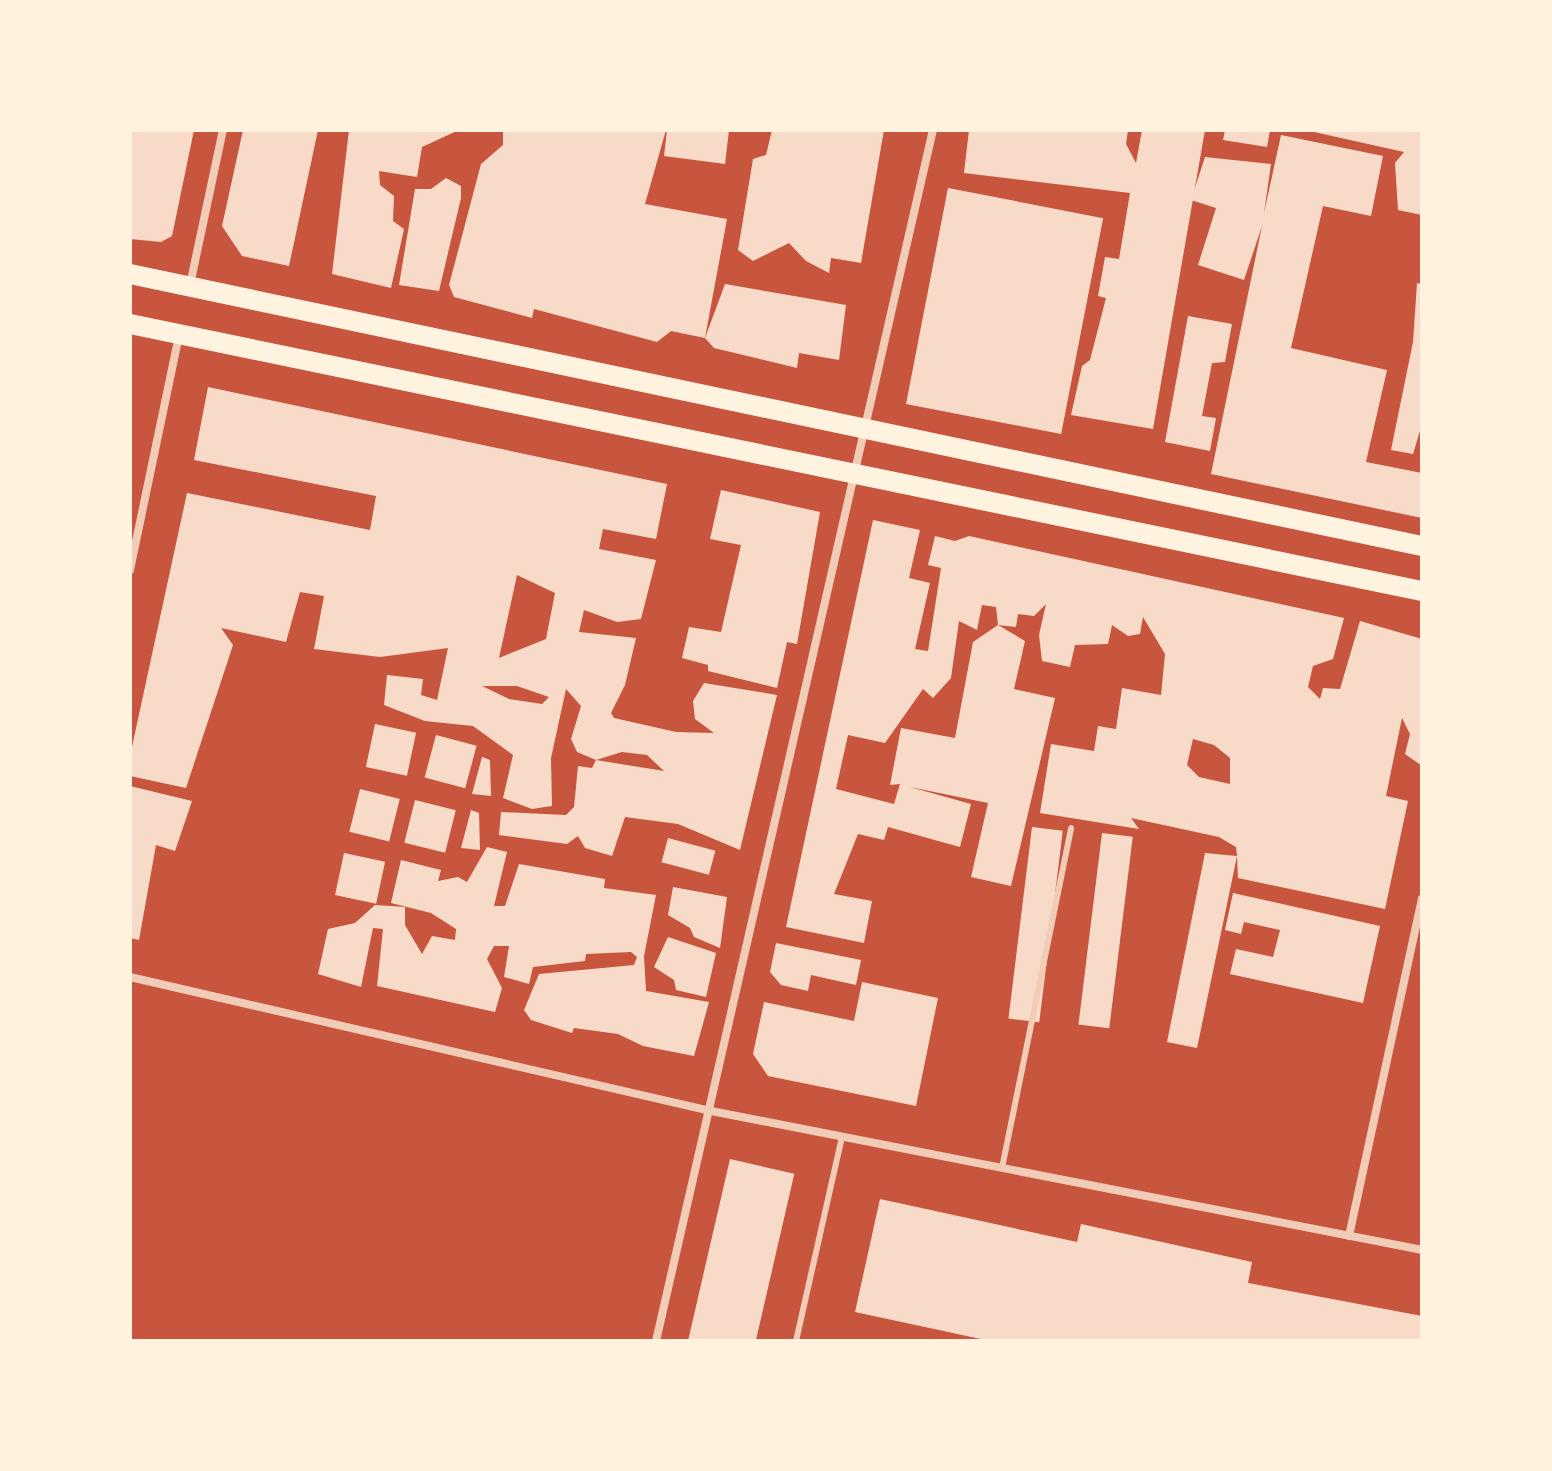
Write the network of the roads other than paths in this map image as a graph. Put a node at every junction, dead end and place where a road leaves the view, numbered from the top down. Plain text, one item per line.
1 (223, 130) edge
2 (933, 130) edge
3 (130, 274) edge
4 (190, 286) junction
5 (130, 324) edge
6 (180, 333) junction
7 (865, 431) junction
8 (857, 472) junction
9 (1422, 546) edge
10 (130, 570) edge
11 (1422, 591) edge
12 (1071, 828) dead end
13 (1422, 899) edge
14 (130, 977) edge
15 (706, 1110) junction
16 (842, 1137) junction
17 (1002, 1168) junction
18 (1349, 1236) junction
19 (1422, 1250) edge
20 (656, 1341) edge
21 (796, 1341) edge

1 - 4 street
2 - 7 street
3 - 4 main road
4 - 7 main road
5 - 6 main road
6 - 8 main road
6 - 10 street
7 - 8 street
7 - 9 main road
8 - 11 main road
8 - 15 street
12 - 17 lane
13 - 18 street
14 - 15 street
15 - 16 street
15 - 20 street
16 - 17 street
16 - 21 lane
17 - 18 street
18 - 19 street

